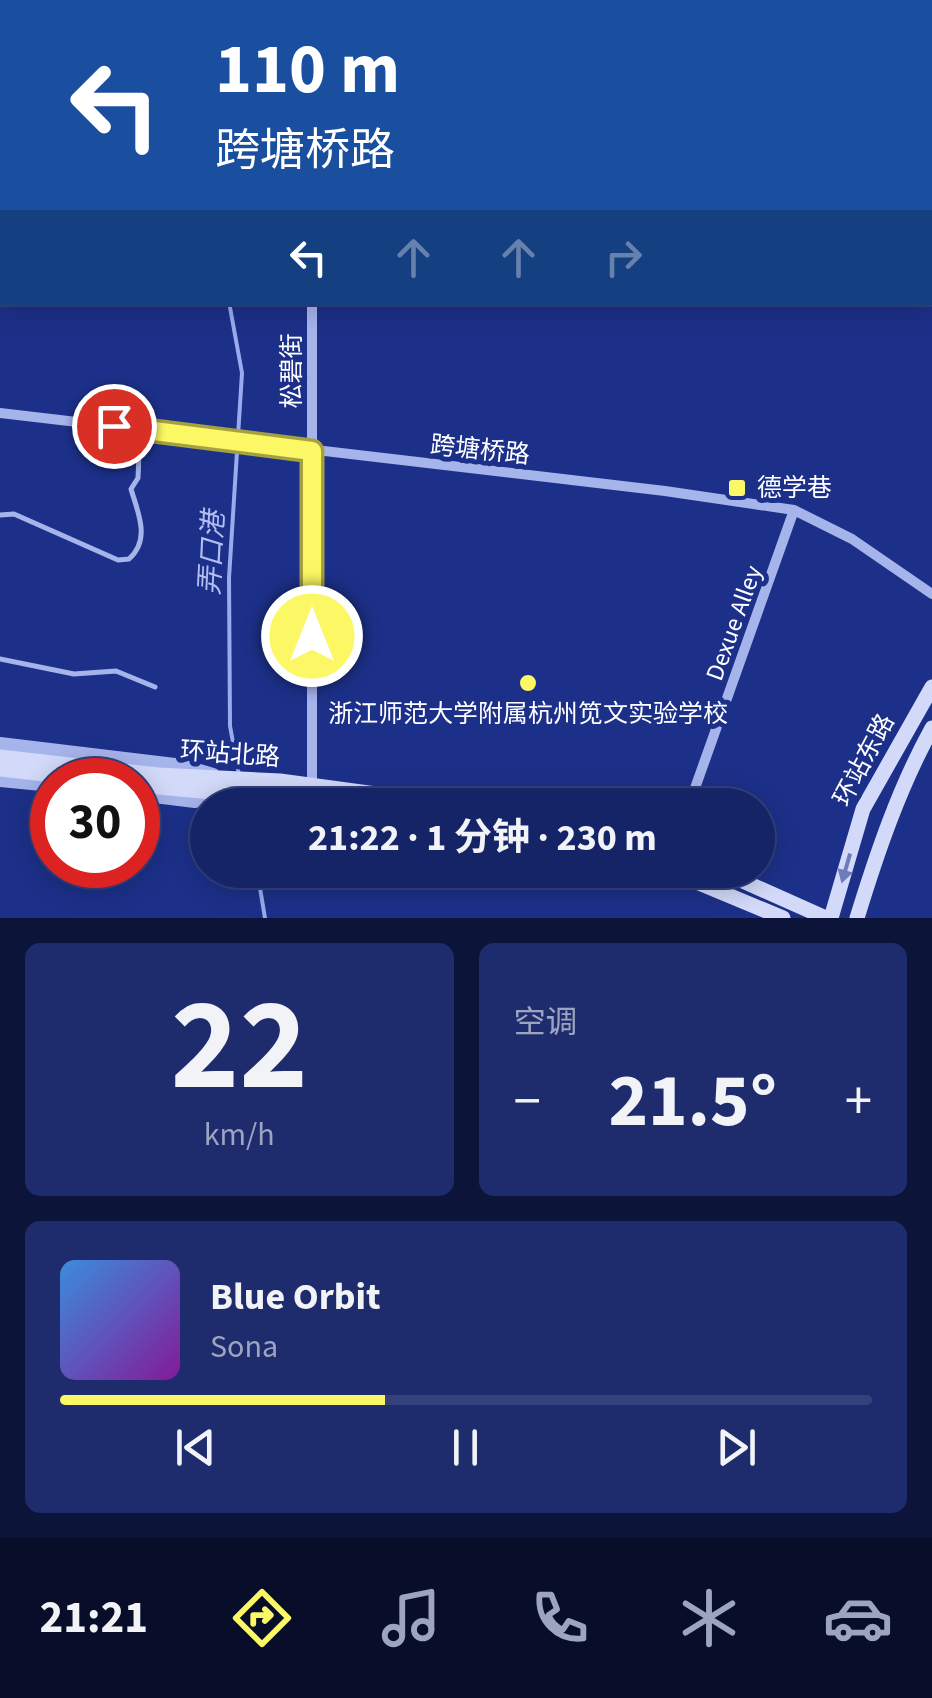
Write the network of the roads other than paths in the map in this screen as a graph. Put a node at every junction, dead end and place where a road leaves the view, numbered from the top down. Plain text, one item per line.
1 (312, 305) edge
2 (0, 413) edge
3 (140, 430) junction
4 (312, 451) junction
5 (794, 510) junction
6 (0, 515) edge
7 (932, 594) edge
8 (0, 659) edge
9 (932, 686) edge
10 (155, 687) dead end
11 (932, 728) edge
12 (0, 744) edge
13 (0, 757) edge
14 (0, 768) edge
15 (30, 772) edge
16 (218, 776) junction
17 (0, 780) edge
18 (30, 783) edge
19 (160, 787) edge
20 (300, 788) edge
21 (312, 788) edge
22 (695, 788) edge
23 (190, 790) edge
24 (160, 796) edge
25 (190, 799) edge
26 (711, 888) edge
27 (759, 888) edge
28 (783, 918) edge
29 (828, 918) edge
30 (856, 918) edge

1 - 4 street, 松碧街
2 - 3 street, 跨塘桥路
3 - 4 street, 跨塘桥路
3 - 6 lane
4 - 5 street, 跨塘桥路
4 - 21 street, 松碧街
5 - 7 street, 跨塘桥路
5 - 22 street, Dexue Alley
8 - 10 lane
9 -> 29 main road, 环站东路
11 - 30 main road, 环站东路
12 - 16 street
13 - 16 main road, 环站北路
14 - 15 main road
16 - 20 main road, 环站北路
17 - 18 street
19 - 23 main road, 环站北路
24 - 25 street
26 - 28 main road
27 - 29 main road

